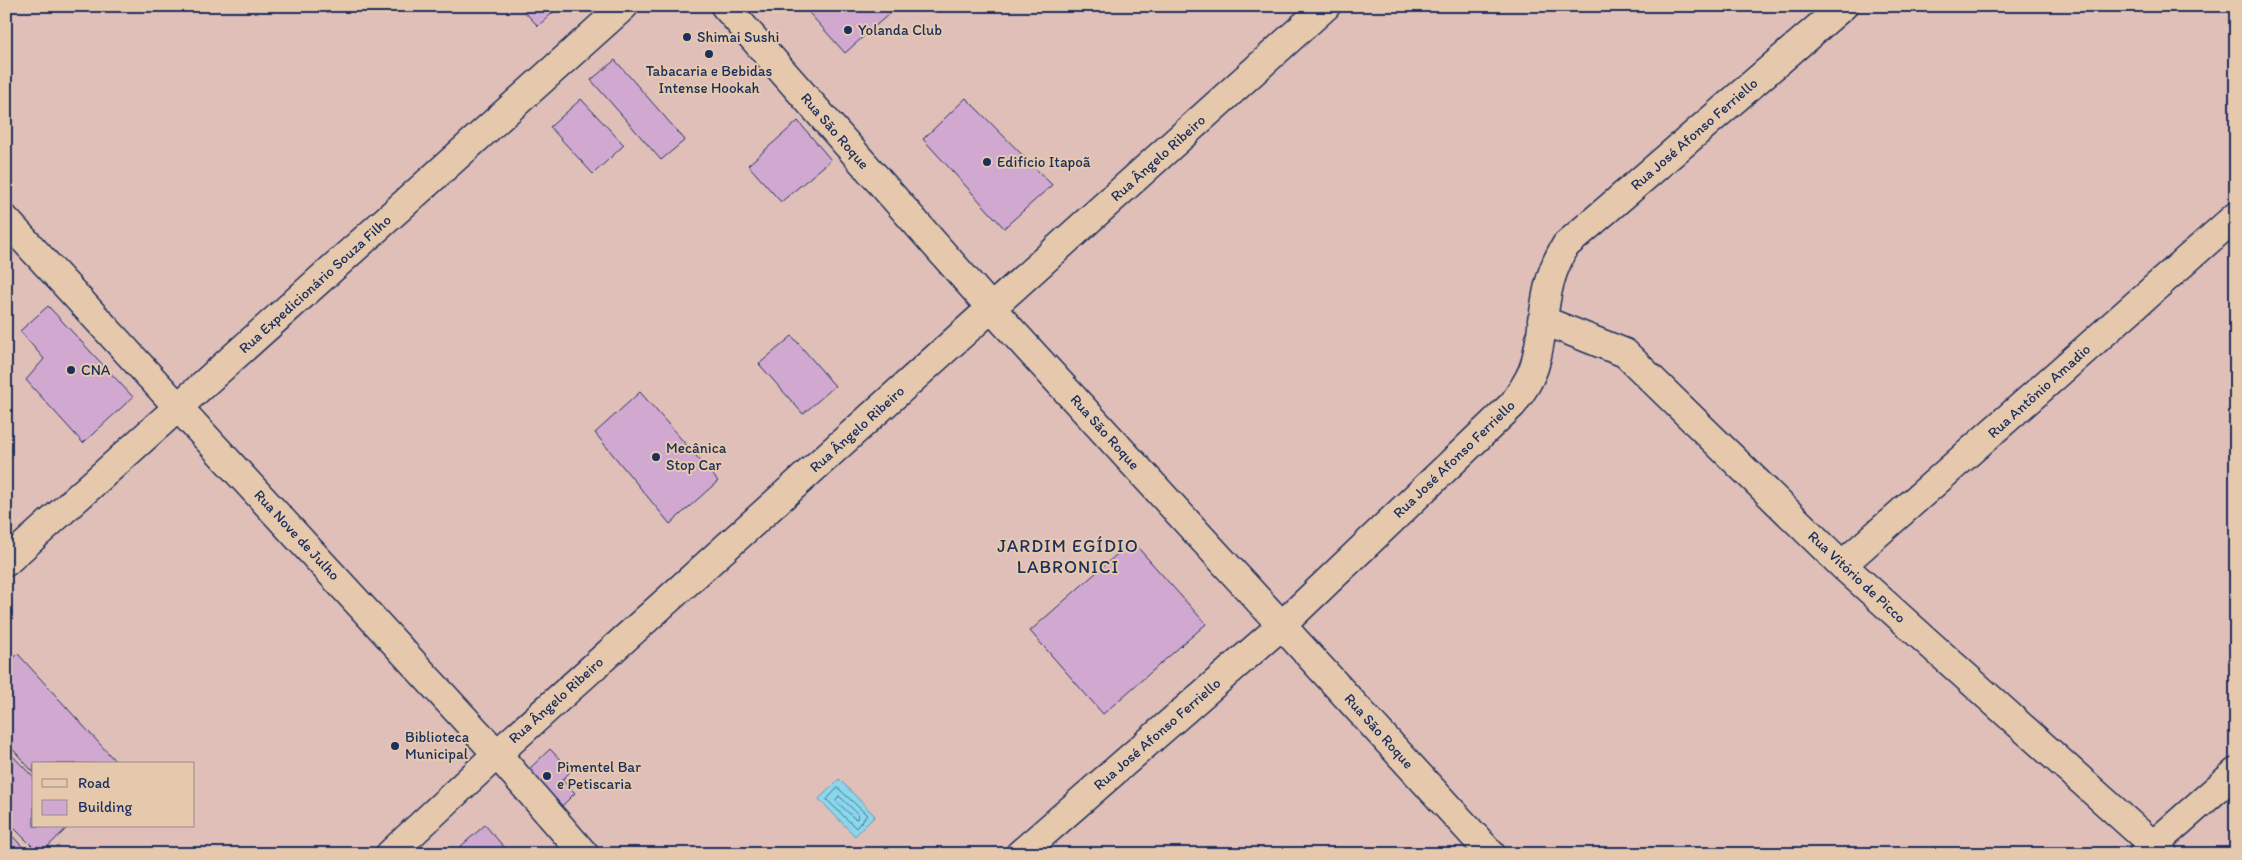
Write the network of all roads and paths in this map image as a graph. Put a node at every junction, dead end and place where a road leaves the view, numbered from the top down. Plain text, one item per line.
1 (624, 6) edge
2 (725, 6) edge
3 (1326, 6) edge
4 (1843, 6) edge
5 (2236, 216) edge
6 (6, 220) edge
7 (991, 308) junction
8 (1542, 320) junction
9 (178, 407) junction
10 (6, 562) edge
11 (1842, 565) junction
12 (1282, 625) junction
13 (497, 754) junction
14 (2236, 772) edge
15 (2153, 851) edge
16 (390, 854) edge
17 (584, 854) edge
18 (1020, 854) edge
19 (1491, 854) edge

1 - 9 street, Rua Expedicionário Souza Filho
2 - 7 street, Rua São Roque
3 - 7 street, Rua Ângelo Ribeiro
4 - 8 street, Rua José Afonso Ferriello
5 - 11 street, Rua Antônio Amadio
6 - 9 street, Rua Nove de Julho
7 - 12 street, Rua São Roque
7 - 13 street, Rua Ângelo Ribeiro
8 - 11 street, Rua Vitório de Picco
8 - 12 street, Rua José Afonso Ferriello
9 - 10 street, Rua Expedicionário Souza Filho
9 - 13 street, Rua Nove de Julho
11 - 15 street, Rua Vitório de Picco
12 - 18 street, Rua José Afonso Ferriello
12 - 19 street, Rua São Roque
13 - 16 street, Rua Ângelo Ribeiro
13 - 17 street, Rua Nove de Julho
14 - 15 street

